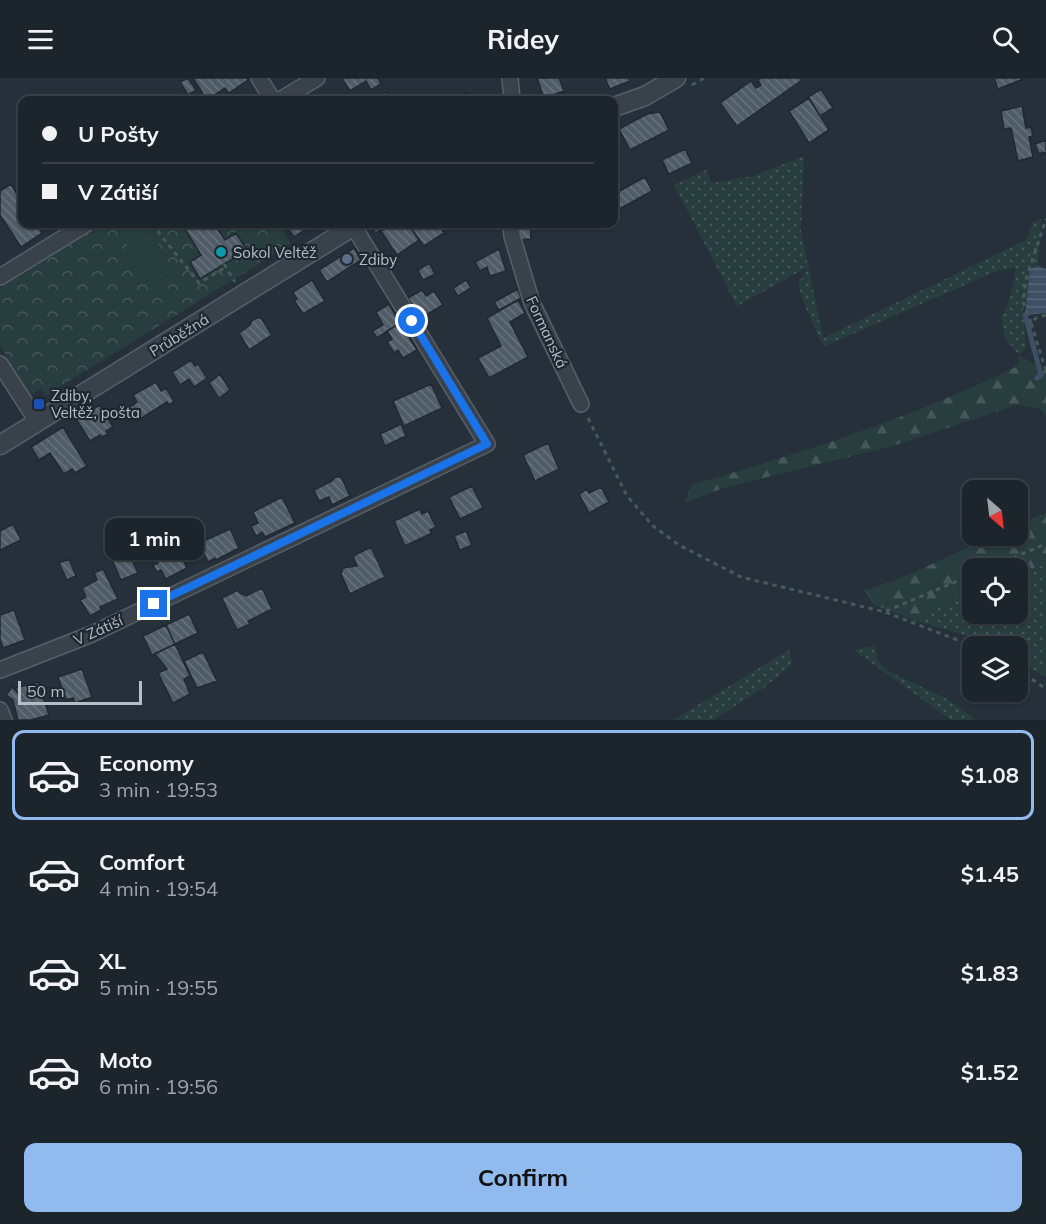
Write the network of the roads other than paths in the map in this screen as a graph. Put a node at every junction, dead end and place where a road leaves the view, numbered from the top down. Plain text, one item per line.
1 (259, 78) edge
2 (317, 78) edge
3 (510, 78) edge
4 (676, 78) edge
5 (270, 96) edge
6 (287, 96) edge
7 (512, 96) edge
8 (618, 106) edge
9 (80, 228) edge
10 (348, 228) edge
11 (356, 228) edge
12 (511, 228) edge
13 (0, 277) edge
14 (0, 364) edge
15 (581, 404) road end
16 (37, 421) junction
17 (0, 445) edge
18 (0, 670) edge
19 (0, 710) edge
20 (4, 720) edge

1 - 5 street
2 - 6 street
3 - 7 street
4 - 8 street
9 - 13 street
10 - 16 street, Průběžná
11 - 18 street, V Zátiší
12 - 15 street, Formanská
14 - 16 street
16 - 17 street, Průběžná
19 - 20 street

